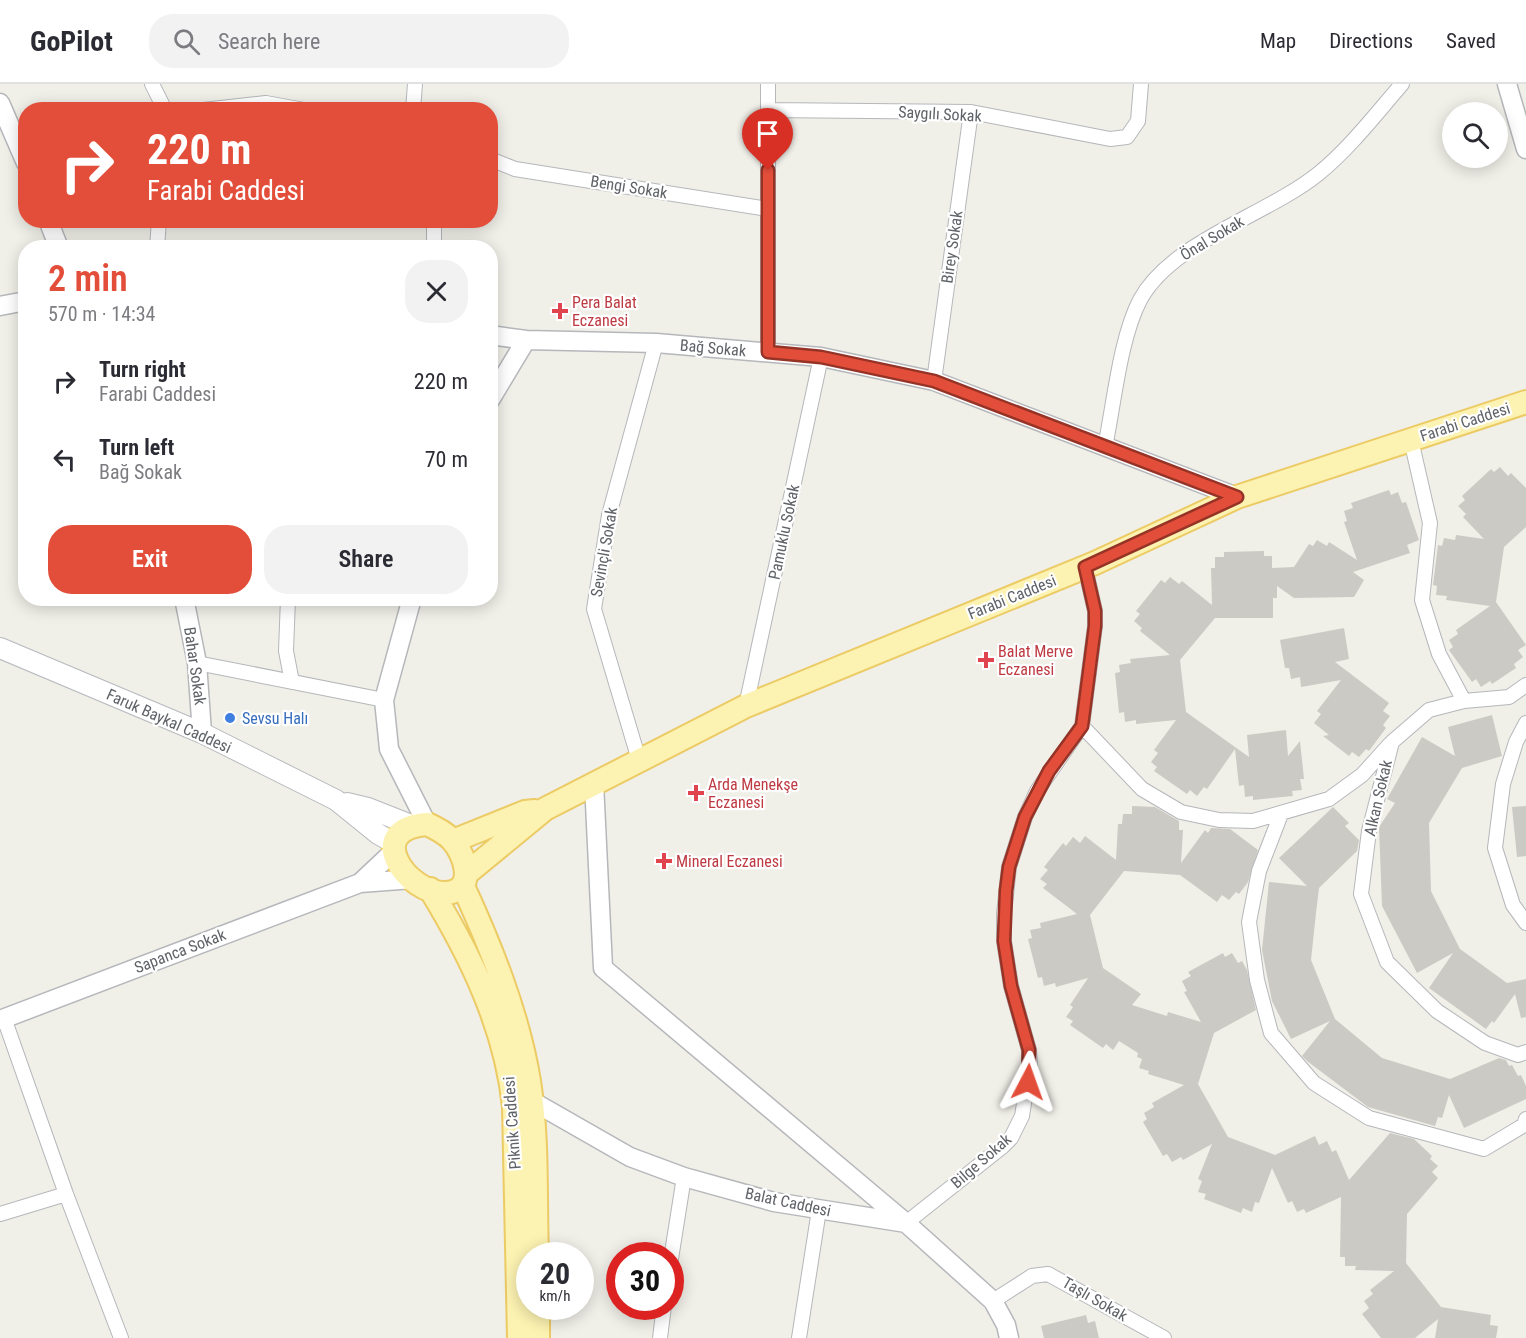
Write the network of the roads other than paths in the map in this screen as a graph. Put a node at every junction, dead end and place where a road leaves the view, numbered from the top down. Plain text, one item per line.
1 (152, 84) edge
2 (415, 84) edge
3 (768, 84) edge
4 (1141, 84) edge
5 (1402, 84) edge
6 (1508, 84) edge
7 (161, 102) edge
8 (413, 102) edge
9 (0, 103) edge
10 (768, 110) junction
11 (971, 112) junction
12 (18, 140) edge
13 (1526, 149) edge
14 (498, 162) edge
15 (768, 209) junction
16 (18, 303) edge
17 (0, 306) edge
18 (498, 335) edge
19 (526, 340) junction
20 (656, 343) junction
21 (768, 352) junction
22 (821, 357) junction
23 (934, 381) junction
24 (498, 387) edge
25 (1526, 402) edge
26 (1411, 440) junction
27 (1105, 447) junction
28 (1237, 497) junction
29 (1085, 567) junction
30 (186, 606) edge
31 (288, 606) edge
32 (410, 606) edge
33 (0, 648) edge
34 (197, 663) junction
35 (292, 682) junction
36 (1524, 691) edge
37 (384, 700) junction
38 (1464, 701) junction
39 (746, 706) junction
40 (1526, 723) edge
41 (1082, 726) junction
42 (202, 733) junction
43 (1392, 742) junction
44 (639, 760) junction
45 (594, 783) junction
46 (336, 800) junction
47 (545, 809) junction
48 (1281, 813) junction
49 (419, 825) junction
50 (453, 841) junction
51 (394, 847) junction
52 (465, 880) junction
53 (360, 883) junction
54 (422, 884) junction
55 (1526, 923) edge
56 (2, 1019) edge
57 (1522, 1053) edge
58 (1526, 1068) edge
59 (532, 1101) junction
60 (1526, 1119) edge
61 (684, 1177) junction
62 (66, 1194) junction
63 (819, 1210) junction
64 (0, 1214) edge
65 (906, 1223) junction
66 (537, 1242) edge
67 (674, 1242) edge
68 (993, 1301) junction
69 (538, 1320) edge
70 (662, 1320) edge
71 (121, 1338) edge
72 (519, 1338) edge
73 (538, 1338) edge
74 (660, 1338) edge
75 (799, 1338) edge
76 (1009, 1338) edge
77 (1164, 1338) edge

1 - 7 street
2 - 8 street
3 - 10 street
4 - 11 street, Saygılı Sokak
5 - 27 street, Önal Sokak
6 - 13 street
9 - 12 street
10 - 11 street, Saygılı Sokak
10 - 15 street
11 - 23 street, Birey Sokak
14 - 15 street, Bengi Sokak
15 - 21 street
16 - 17 street
18 - 19 street, Bağ Sokak
19 - 20 street, Bağ Sokak
19 - 24 street
20 - 21 street, Bağ Sokak
20 - 44 street, Sevinçli Sokak
21 - 22 street, Bağ Sokak
22 - 23 street, Bağ Sokak
22 - 39 street, Pamuklu Sokak
23 - 27 street, Bağ Sokak
25 - 26 main road, Farabi Caddesi
26 - 28 main road, Farabi Caddesi
26 - 38 street
27 - 28 street, Bağ Sokak
28 - 29 main road, Farabi Caddesi
29 - 39 main road, Farabi Caddesi
29 - 41 street, Bilge Sokak
30 - 34 street, Bahar Sokak
31 - 35 street
32 - 37 street
33 - 42 main road, Faruk Baykal Caddesi
34 - 35 street
34 - 42 street, Bahar Sokak
35 - 37 street
36 - 38 street, Alkan Sokak
37 - 49 street
38 - 43 street, Alkan Sokak
39 - 44 main road, Farabi Caddesi
40 - 55 street
41 - 48 street
41 - 65 street, Bilge Sokak
42 - 46 main road, Faruk Baykal Caddesi
43 - 48 street
43 - 57 street, Alkan Sokak
44 - 45 main road, Farabi Caddesi
45 - 47 main road, Farabi Caddesi
45 - 65 street
46 - 49 main road
46 - 51 main road
47 - 50 main road
47 - 52 main road
48 - 60 street
49 - 50 main road
49 - 51 main road
50 - 52 main road
51 - 53 street, Sapanca Sokak
51 - 54 main road
52 - 54 main road
52 - 59 main road, Piknik Caddesi
53 - 54 street, Sapanca Sokak
53 - 56 street, Sapanca Sokak
54 - 72 main road, Piknik Caddesi
56 - 62 street
57 - 58 street
59 - 61 street, Balat Caddesi
59 - 66 main road, Piknik Caddesi
61 - 63 street, Balat Caddesi
61 - 67 street
62 - 64 street
62 - 71 street
63 - 65 street, Balat Caddesi
63 - 75 street
65 - 68 street
68 - 76 street
68 - 77 street, Taşlı Sokak
69 - 73 main road
70 - 74 street

